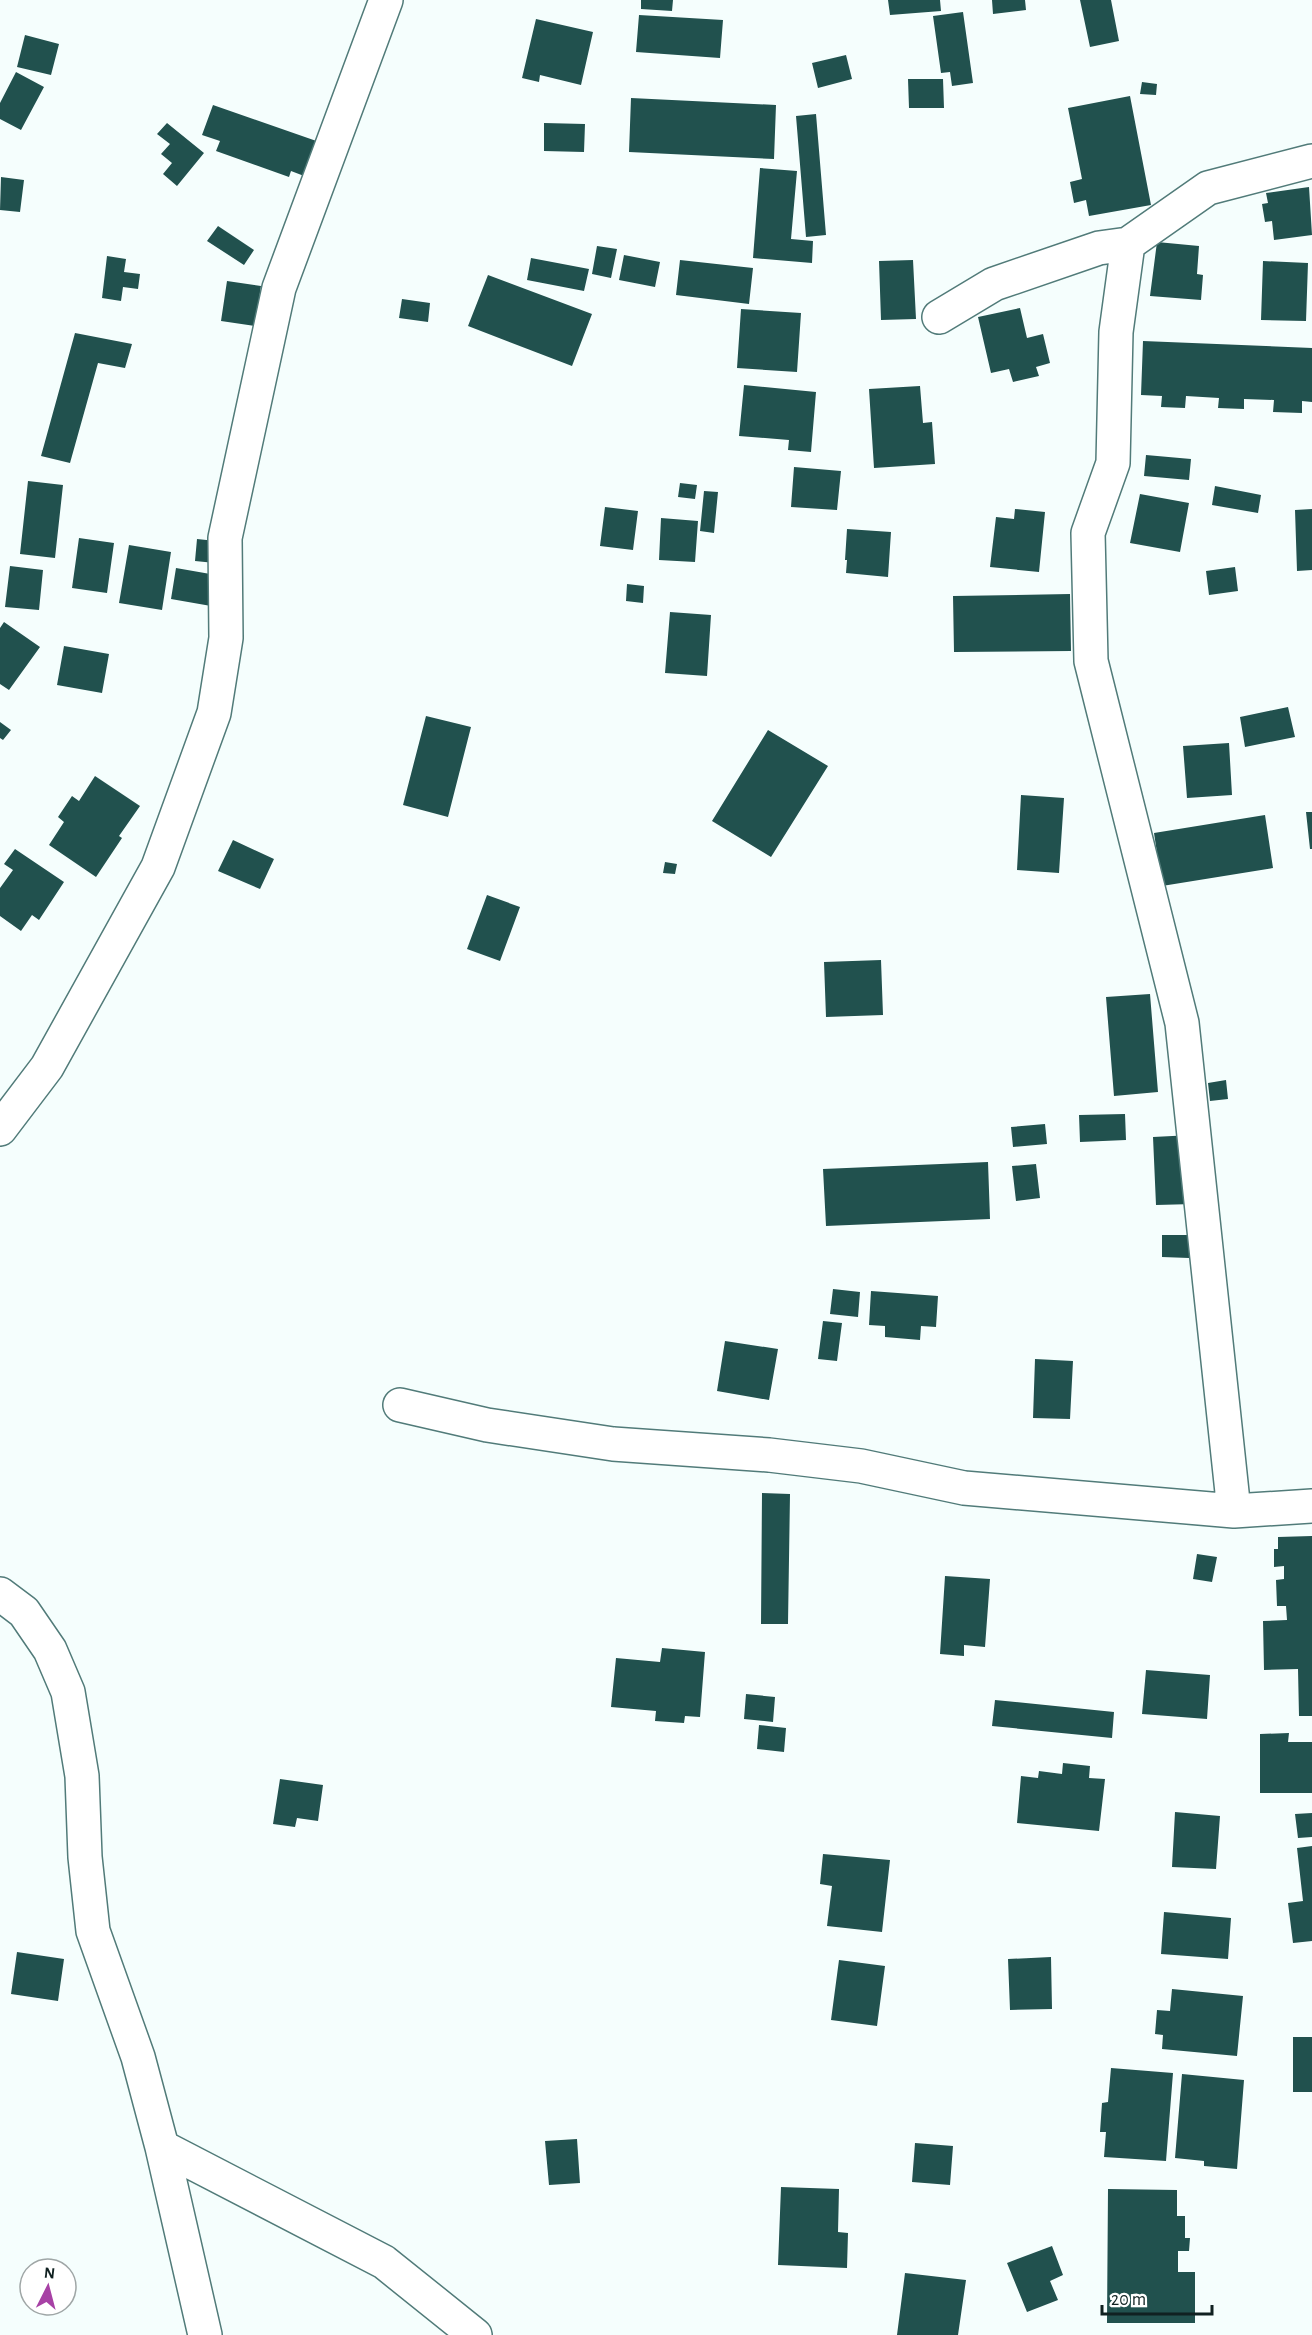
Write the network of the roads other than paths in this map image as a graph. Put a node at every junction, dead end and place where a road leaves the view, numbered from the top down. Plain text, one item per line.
1 (386, 0) edge
2 (1312, 161) edge
3 (1128, 244) junction
4 (939, 317) dead end
5 (0, 1129) edge
6 (400, 1405) dead end
7 (1312, 1506) edge
8 (1234, 1511) junction
9 (0, 1594) edge
10 (162, 2147) junction
11 (205, 2335) edge
12 (475, 2335) edge

1 - 5 street
2 - 3 street
3 - 4 street
3 - 8 street
6 - 8 street
7 - 8 street
9 - 10 street
10 - 11 street
10 - 12 street

